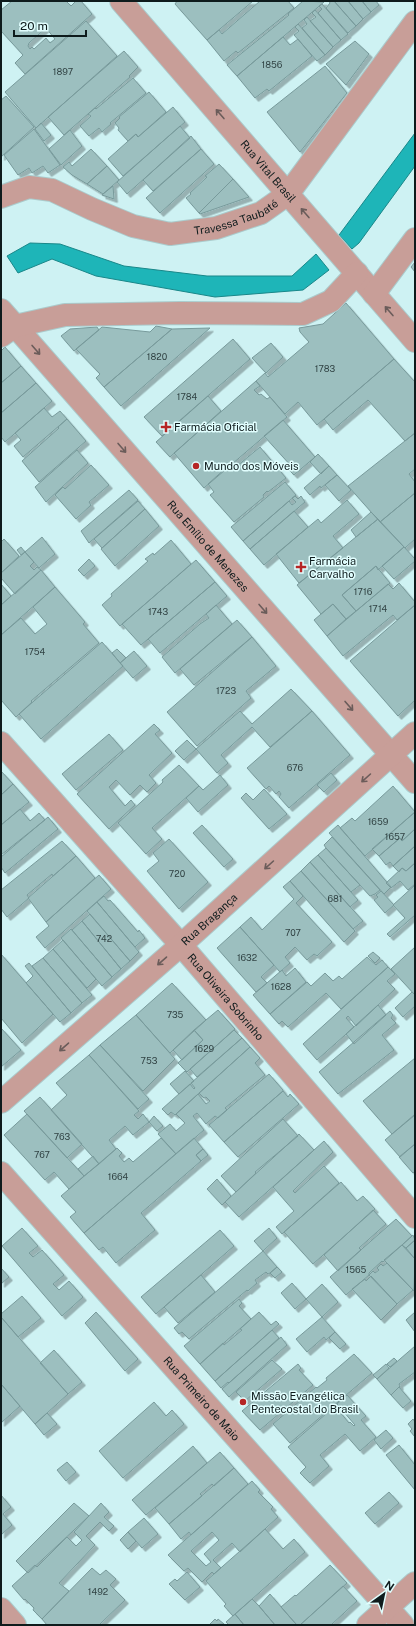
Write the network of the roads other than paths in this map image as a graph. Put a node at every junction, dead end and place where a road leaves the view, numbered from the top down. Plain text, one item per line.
1 (121, 1) edge
2 (415, 22) edge
3 (288, 194) junction
4 (1, 197) edge
5 (415, 239) edge
6 (357, 273) junction
7 (374, 294) junction
8 (6, 324) edge
9 (415, 341) edge
10 (415, 733) edge
11 (1, 743) edge
12 (391, 755) junction
13 (415, 782) edge
14 (181, 945) junction
15 (1, 1102) edge
16 (1, 1173) edge
17 (415, 1217) edge
18 (415, 1583) edge
19 (387, 1608) junction
20 (1, 1609) edge
21 (16, 1625) edge
22 (368, 1625) edge
23 (403, 1625) edge

3 -> 1 street, Rua Vital Brasil
2 - 3 street, Travessa Taubaté
3 - 4 street, Travessa Taubaté
6 -> 3 street, Rua Vital Brasil
5 - 7 street
6 - 7 street, Rua Vital Brasil
6 - 8 street
9 -> 7 street, Rua Vital Brasil
8 -> 12 street, Rua Emílio de Menezes
10 - 12 street, Rua Bragança
11 - 14 street, Rua Oliveira Sobrinho
12 - 13 street, Rua Emílio de Menezes
12 -> 14 street, Rua Bragança
14 -> 15 street, Rua Bragança
14 - 17 street, Rua Oliveira Sobrinho
16 - 19 street, Rua Primeiro de Maio
18 - 19 street
19 - 22 street
19 - 23 street, Rua Primeiro de Maio
20 - 21 street

